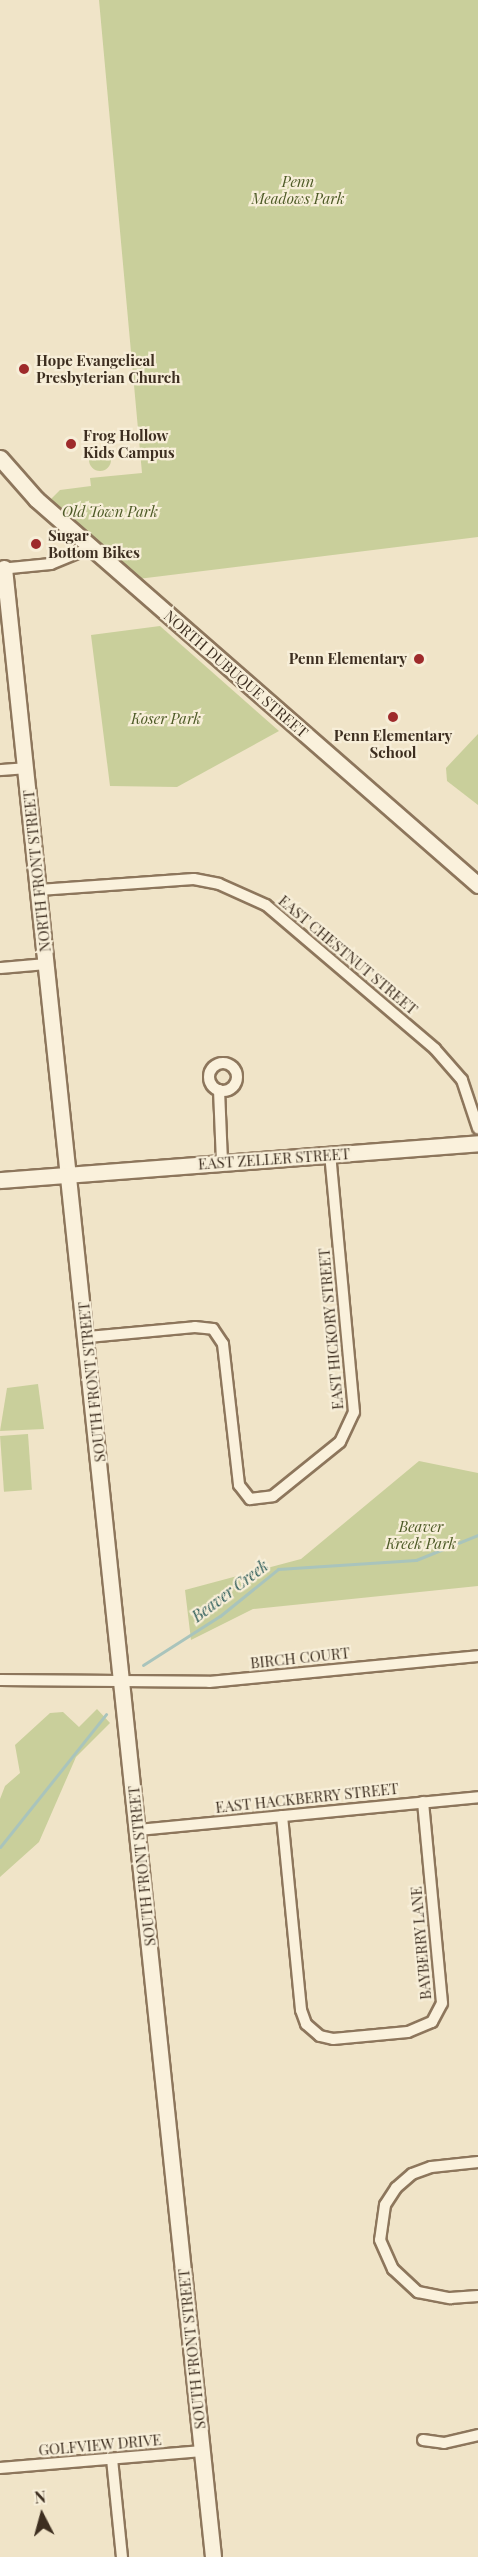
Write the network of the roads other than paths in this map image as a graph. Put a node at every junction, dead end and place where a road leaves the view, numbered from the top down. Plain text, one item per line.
1 (0, 458) edge
2 (92, 547) junction
3 (2, 569) edge
4 (26, 768) junction
5 (0, 770) edge
6 (478, 885) edge
7 (39, 890) junction
8 (47, 964) junction
9 (0, 968) edge
10 (219, 1090) dead end
11 (478, 1128) edge
12 (478, 1143) edge
13 (330, 1155) junction
14 (222, 1163) junction
15 (70, 1174) junction
16 (0, 1180) edge
17 (88, 1337) junction
18 (478, 1656) edge
19 (0, 1680) edge
20 (124, 1681) junction
21 (478, 1797) edge
22 (423, 1802) junction
23 (282, 1816) junction
24 (138, 1830) junction
25 (478, 2162) edge
26 (478, 2296) edge
27 (478, 2435) edge
28 (423, 2440) dead end
29 (202, 2451) junction
30 (112, 2459) junction
31 (0, 2468) edge
32 (122, 2557) edge
33 (213, 2557) edge

1 - 2 street, NORTH DUBUQUE STREET
2 - 3 street
2 - 6 street, NORTH DUBUQUE STREET
3 - 4 street, NORTH FRONT STREET
4 - 5 street
4 - 7 street, NORTH FRONT STREET
7 - 8 street, NORTH FRONT STREET
7 - 11 street, EAST CHESTNUT STREET
8 - 9 street
8 - 15 street, NORTH FRONT STREET
10 - 14 street
12 - 13 street, EAST ZELLER STREET
13 - 14 street, EAST ZELLER STREET
13 - 17 street, EAST HICKORY STREET
14 - 15 street, EAST ZELLER STREET
15 - 16 street, EAST ZELLER STREET
15 - 17 street, SOUTH FRONT STREET
17 - 20 street, SOUTH FRONT STREET
18 - 20 street, BIRCH COURT
19 - 20 street, BIRCH COURT
20 - 24 street, SOUTH FRONT STREET
21 - 22 street, EAST HACKBERRY STREET
22 - 23 street, EAST HACKBERRY STREET
22 - 23 street, BAYBERRY LANE
23 - 24 street, EAST HACKBERRY STREET
24 - 29 street, SOUTH FRONT STREET
25 - 26 street
27 - 28 street
29 - 30 street, GOLFVIEW DRIVE
29 - 33 street, SOUTH FRONT STREET
30 - 31 street, GOLFVIEW DRIVE
30 - 32 street

